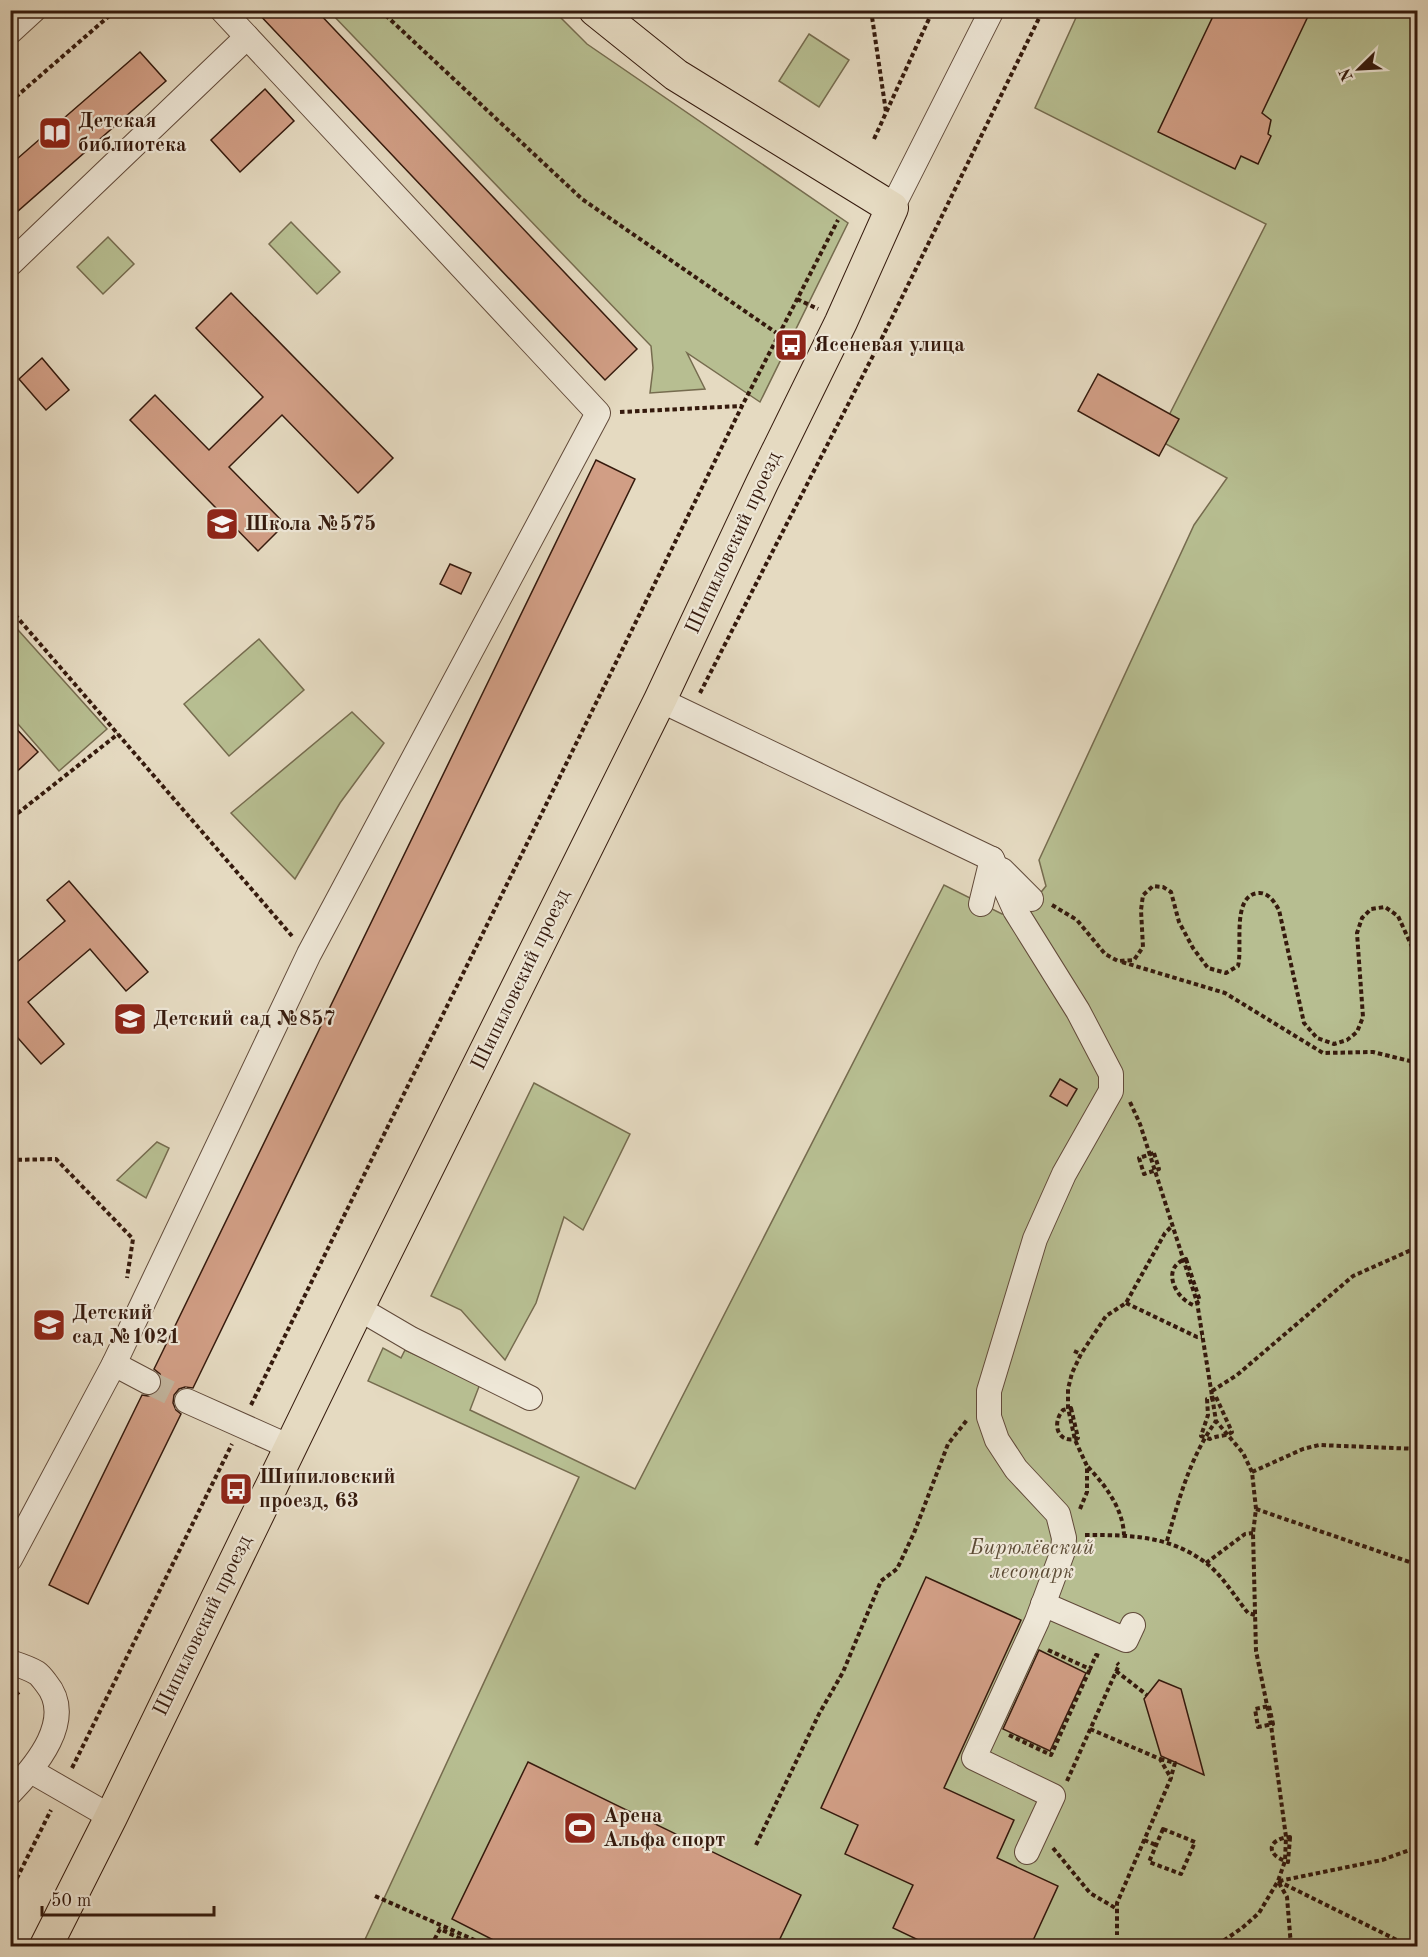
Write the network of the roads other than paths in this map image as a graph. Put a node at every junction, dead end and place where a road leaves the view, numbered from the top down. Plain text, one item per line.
1 (34, 10) edge
2 (222, 10) edge
3 (595, 10) edge
4 (992, 10) edge
5 (10, 32) edge
6 (247, 38) junction
7 (892, 208) junction
8 (10, 264) edge
9 (660, 700) junction
10 (992, 859) junction
11 (1031, 898) road end
12 (981, 904) dead end
13 (358, 1308) junction
14 (114, 1364) junction
15 (148, 1382) tunnel mouth
16 (530, 1398) dead end
17 (187, 1401) tunnel mouth
18 (290, 1447) junction
19 (10, 1559) edge
20 (1042, 1604) junction
21 (1133, 1625) dead end
22 (10, 1662) edge
23 (31, 1771) junction
24 (10, 1793) edge
25 (111, 1817) junction
26 (1027, 1852) dead end
27 (45, 1947) edge

1 - 5 street
2 - 6 street
3 - 7 main road
4 - 7 street, Шипиловский проезд
6 - 8 street
6 - 14 street
7 - 9 main road, Шипиловский проезд
9 - 10 street
9 - 13 main road, Шипиловский проезд
10 - 11 street
10 - 12 street
10 - 20 street
13 - 16 street
13 - 18 main road, Шипиловский проезд
14 - 15 street
14 - 19 street
17 - 18 street
18 - 25 main road, Шипиловский проезд
20 - 21 street
20 - 26 street
22 - 23 street
23 - 24 street
23 - 25 street
25 - 27 main road, Шипиловский проезд

